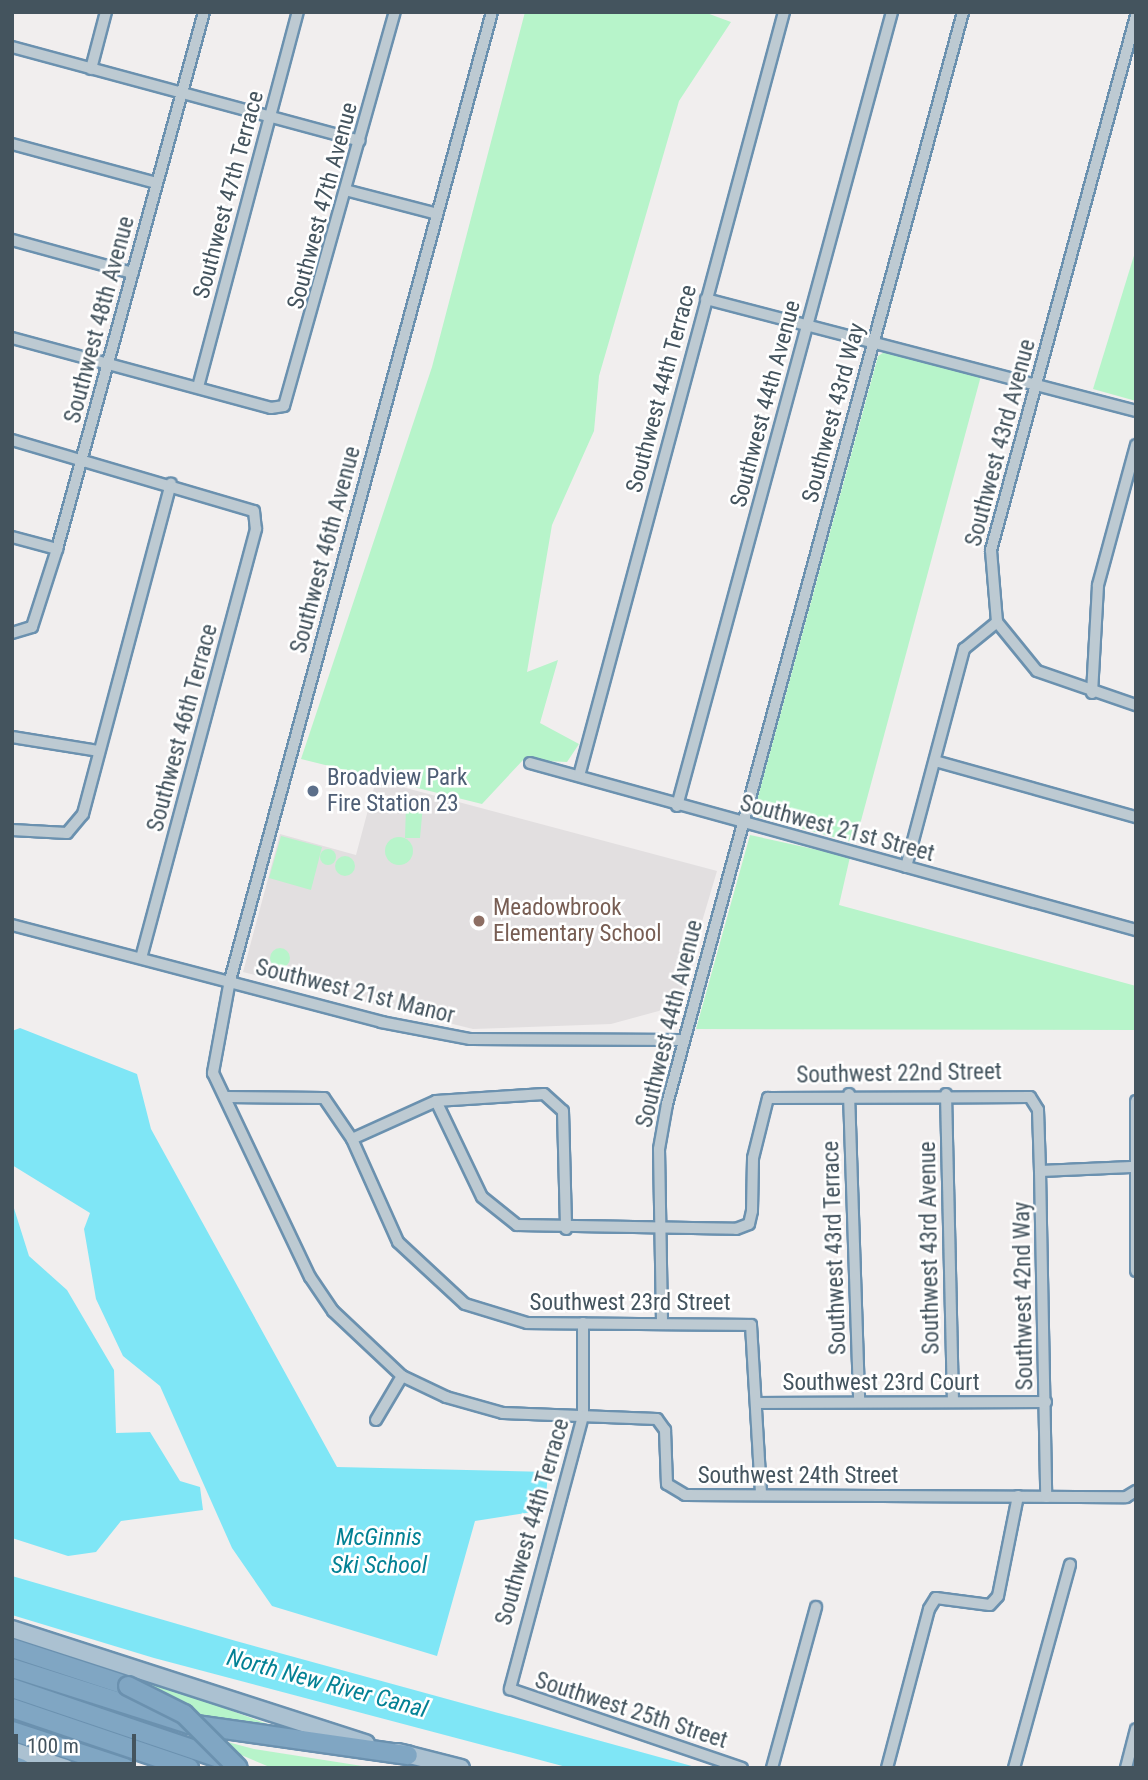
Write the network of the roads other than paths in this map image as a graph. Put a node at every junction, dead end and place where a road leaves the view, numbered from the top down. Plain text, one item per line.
1 (106, 12) edge
2 (204, 12) edge
3 (298, 12) edge
4 (395, 12) edge
5 (492, 12) edge
6 (784, 12) edge
7 (892, 12) edge
8 (963, 12) edge
9 (1136, 16) edge
10 (12, 47) edge
11 (92, 69) junction
12 (182, 93) junction
13 (270, 117) junction
14 (360, 141) junction
15 (12, 144) edge
16 (157, 183) junction
17 (349, 191) junction
18 (437, 214) junction
19 (12, 240) edge
20 (133, 273) junction
21 (706, 299) junction
22 (808, 324) junction
23 (12, 338) edge
24 (873, 342) junction
25 (107, 364) junction
26 (1037, 383) junction
27 (198, 387) junction
28 (1136, 411) edge
29 (12, 440) edge
30 (1136, 445) edge
31 (83, 458) junction
32 (171, 484) junction
33 (12, 537) edge
34 (57, 549) junction
35 (997, 622) junction
36 (18, 632) edge
37 (1092, 693) junction
38 (1136, 705) edge
39 (12, 737) edge
40 (98, 751) junction
41 (935, 761) junction
42 (530, 763) dead end
43 (579, 776) junction
44 (677, 806) junction
45 (1136, 817) edge
46 (742, 824) junction
47 (12, 830) edge
48 (906, 867) junction
49 (12, 925) edge
50 (1136, 930) edge
51 (142, 955) junction
52 (230, 980) junction
53 (682, 1040) junction
54 (849, 1094) junction
55 (946, 1094) junction
56 (226, 1097) junction
57 (1030, 1097) joint
58 (436, 1101) junction
59 (1136, 1101) edge
60 (352, 1139) junction
61 (1132, 1167) junction
62 (1040, 1171) junction
63 (659, 1228) junction
64 (566, 1229) junction
65 (1136, 1271) edge
66 (662, 1321) junction
67 (583, 1323) junction
68 (402, 1376) junction
69 (859, 1400) junction
70 (953, 1401) junction
71 (1046, 1402) junction
72 (759, 1403) junction
73 (583, 1416) junction
74 (376, 1420) dead end
75 (1136, 1491) edge
76 (761, 1494) junction
77 (1018, 1496) junction
78 (1046, 1497) junction
79 (1070, 1565) dead end
80 (816, 1607) dead end
81 (12, 1629) edge
82 (12, 1648) edge
83 (12, 1668) edge
84 (12, 1688) edge
85 (510, 1689) joint
86 (12, 1708) edge
87 (1136, 1729) edge
88 (12, 1731) edge
89 (12, 1750) edge
90 (408, 1755) junction
91 (12, 1765) edge
92 (20, 1768) edge
93 (66, 1768) edge
94 (125, 1768) edge
95 (189, 1768) edge
96 (238, 1768) edge
97 (246, 1768) edge
98 (461, 1768) edge
99 (742, 1768) edge
100 (772, 1768) edge
101 (887, 1768) edge
102 (1014, 1768) edge
103 (1126, 1768) edge

1 - 11 street
2 - 12 street, Southwest 48th Avenue
3 - 13 street, Southwest 47th Terrace
4 - 14 street, Southwest 47th Avenue
5 - 18 street, Southwest 46th Avenue
6 - 21 street, Southwest 44th Terrace
7 - 22 street, Southwest 44th Avenue
8 - 24 street, Southwest 43rd Way
9 - 26 street, Southwest 43rd Avenue
10 - 11 street
11 - 12 street
12 - 13 street
12 - 16 street, Southwest 48th Avenue
13 - 14 street
13 - 27 street, Southwest 47th Terrace
14 - 17 street, Southwest 47th Avenue
15 - 16 street
16 - 20 street, Southwest 48th Avenue
17 - 18 street
17 - 27 street, Southwest 47th Avenue
18 - 52 street, Southwest 46th Avenue
19 - 20 street
20 - 25 street, Southwest 48th Avenue
21 - 22 street
21 - 43 street, Southwest 44th Terrace
22 - 24 street
22 - 44 street, Southwest 44th Avenue
23 - 25 street
24 - 26 street
24 - 46 street, Southwest 43rd Way
25 - 27 street
25 - 31 street, Southwest 48th Avenue
26 - 28 street
26 - 35 street, Southwest 43rd Avenue
29 - 31 street
30 - 37 street
31 - 32 street
31 - 34 street, Southwest 48th Avenue
32 - 40 street
32 - 51 street, Southwest 46th Terrace
33 - 34 street
34 - 36 street, Southwest 48th Avenue
35 - 37 street
35 - 41 street
37 - 38 street
39 - 40 street
40 - 47 street
41 - 45 street
41 - 48 street
42 - 43 street, Southwest 21st Street
43 - 44 street, Southwest 21st Street
44 - 46 street, Southwest 21st Street
46 - 48 street, Southwest 21st Street
46 - 53 street, Southwest 44th Avenue
48 - 50 street, Southwest 21st Street
49 - 51 street
51 - 52 street
52 - 53 street, Southwest 21st Manor
52 - 56 street, Southwest 46th Avenue
53 - 63 street, Southwest 44th Avenue
54 - 55 street, Southwest 22nd Street
54 - 63 street, Southwest 22nd Street
54 - 69 street, Southwest 43rd Terrace
55 - 57 street, Southwest 22nd Street
55 - 70 street, Southwest 43rd Avenue
56 - 60 street
56 - 68 street, Southwest 24th Street
57 - 62 street, Southwest 42nd Way
58 - 60 street
58 - 64 street
58 - 64 street
59 - 61 street
60 - 67 street, Southwest 23rd Street
61 - 62 street
61 - 65 street
62 - 71 street, Southwest 42nd Way
63 - 64 street
63 - 66 street, Southwest 44th Avenue
66 - 67 street, Southwest 23rd Street
66 - 72 street, Southwest 23rd Street
67 - 73 street, Southwest 44th Terrace
68 - 73 street, Southwest 24th Street
68 - 74 street
69 - 70 street, Southwest 23rd Court
69 - 72 street, Southwest 23rd Court
70 - 71 street, Southwest 23rd Court
71 - 78 street, Southwest 42nd Way
72 - 76 street
73 - 76 street, Southwest 24th Street
73 - 85 street, Southwest 44th Terrace
75 - 78 street, Southwest 24th Street
76 - 77 street, Southwest 24th Street
77 - 78 street, Southwest 24th Street
77 - 101 street
79 - 102 street
80 - 100 street
81 - 90 main road
82 - 96 highway, bridge
83 - 90 highway
84 - 97 highway
85 - 99 street, Southwest 25th Street
86 - 95 highway
87 - 103 street
88 - 94 highway
89 - 93 main road
90 - 98 main road
91 - 92 highway

